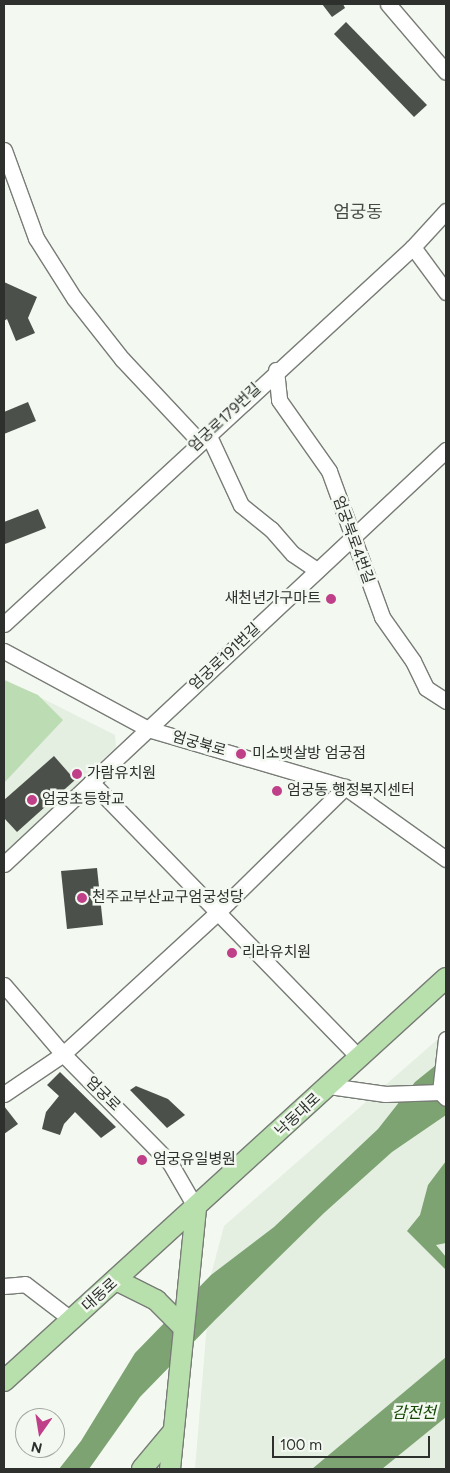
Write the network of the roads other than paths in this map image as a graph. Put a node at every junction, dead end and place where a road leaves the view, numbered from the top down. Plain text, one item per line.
1 (388, 4) edge
2 (446, 72) edge
3 (4, 150) edge
4 (446, 211) edge
5 (413, 247) junction
6 (446, 292) edge
7 (276, 370) junction
8 (204, 438) junction
9 (446, 450) edge
10 (352, 538) junction
11 (317, 570) junction
12 (4, 624) edge
13 (4, 652) edge
14 (446, 701) edge
15 (148, 729) junction
16 (91, 782) junction
17 (345, 787) junction
18 (446, 860) edge
19 (4, 864) edge
20 (218, 912) junction
21 (446, 978) edge
22 (4, 985) edge
23 (446, 1042) edge
24 (64, 1054) junction
25 (359, 1058) junction
26 (329, 1086) junction
27 (4, 1094) edge
28 (443, 1095) edge
29 (196, 1208) junction
30 (116, 1280) junction
31 (4, 1286) edge
32 (72, 1320) junction
33 (183, 1328) junction
34 (4, 1382) edge
35 (172, 1433) junction
36 (142, 1469) edge
37 (170, 1469) edge

1 - 2 street
3 - 8 street
4 - 5 street, 엄궁로179번길
5 - 6 street
5 - 7 street, 엄궁로179번길
7 - 8 street, 엄궁로179번길
7 - 10 street, 엄궁북로4번길
8 - 11 street
8 - 12 street, 엄궁로179번길
9 - 10 street, 엄궁로191번길
10 - 11 street, 엄궁로191번길
10 - 14 street, 엄궁북로4번길
11 - 15 street, 엄궁로191번길
13 - 15 street, 엄궁북로
15 - 16 street, 엄궁로191번길
15 - 17 street, 엄궁북로
16 - 19 street, 엄궁로191번길
16 - 20 street
17 - 18 street, 엄궁북로
17 - 20 street
20 - 24 street
20 - 25 street
21 - 25 main road, 낙동대로
22 - 24 street, 엄궁로
23 - 28 street
24 - 27 street
24 - 29 street, 엄궁로
25 - 26 main road, 낙동대로
26 - 28 street
26 - 29 main road, 낙동대로
29 - 30 main road, 대동로
29 - 33 main road
30 - 32 main road, 대동로
30 - 33 main road
31 - 32 street
32 - 34 main road, 대동로
33 - 35 main road
35 - 36 main road
35 - 37 main road

